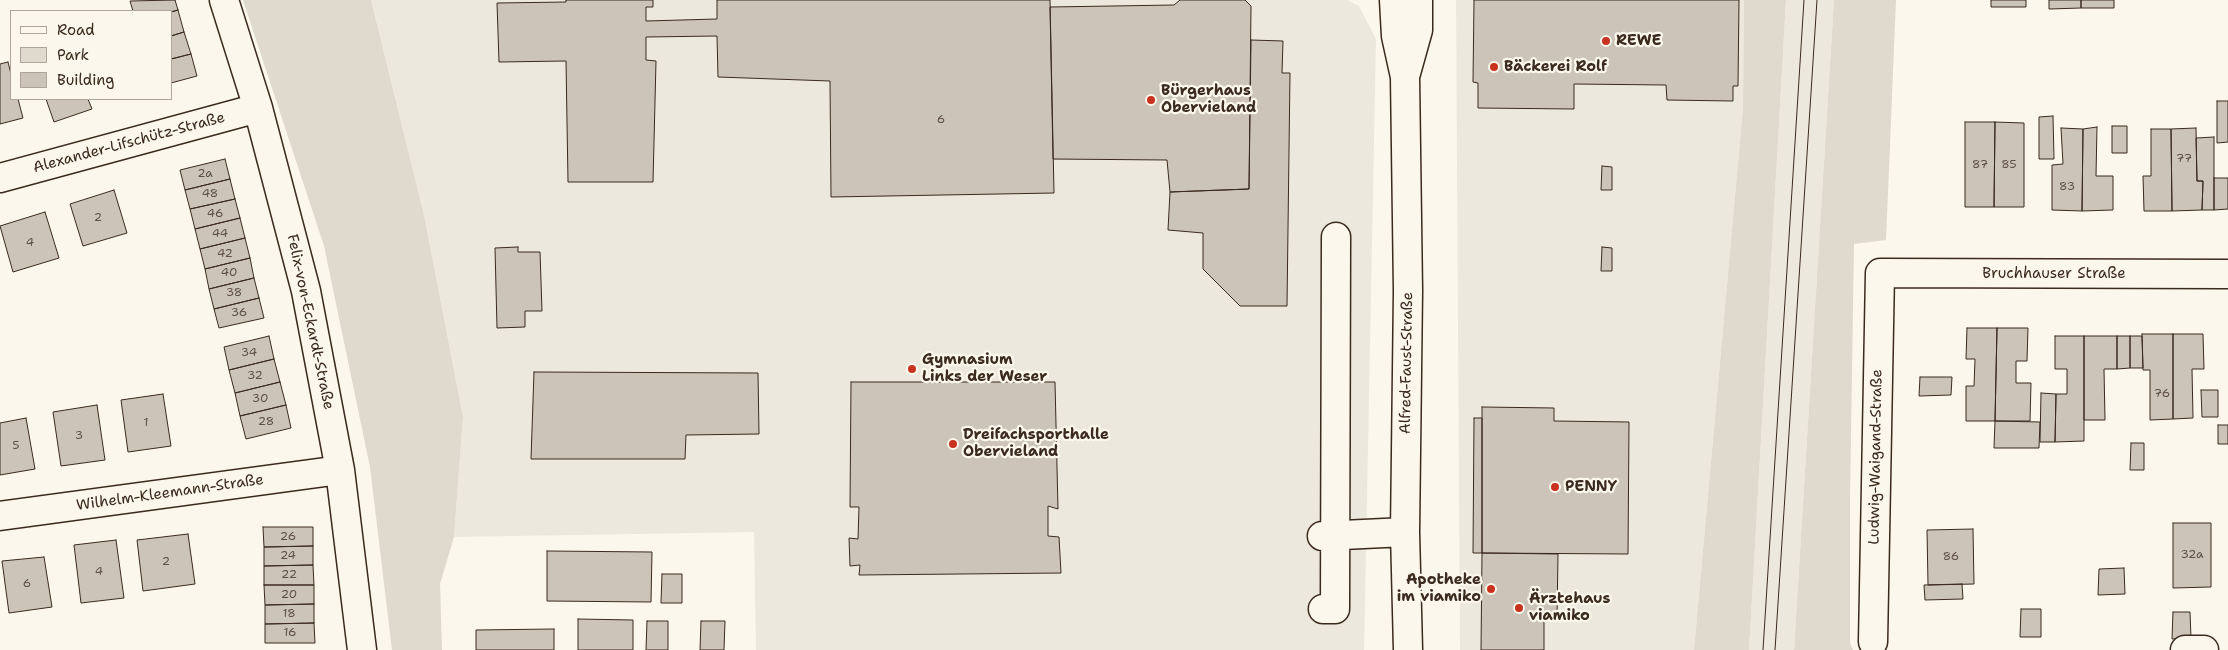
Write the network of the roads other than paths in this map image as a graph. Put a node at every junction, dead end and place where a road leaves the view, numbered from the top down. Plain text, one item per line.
1 (224, 0) edge
2 (1394, 0) edge
3 (1418, 0) edge
4 (1405, 77) junction
5 (258, 108) junction
6 (0, 178) edge
7 (1336, 237) dead end
8 (1880, 273) joint
9 (2228, 274) edge
10 (340, 470) junction
11 (0, 516) edge
12 (1405, 532) junction
13 (1329, 536) junction
14 (1323, 609) dead end
15 (1873, 642) dead end
16 (362, 650) edge
17 (1408, 650) edge
18 (2185, 650) edge
19 (2204, 650) edge

1 - 5 street, Felix-von-Eckardt-Straße
2 - 4 street, Alfred-Faust-Straße
3 - 4 street, Alfred-Faust-Straße
4 - 12 street, Alfred-Faust-Straße
5 - 6 street, Alexander-Lifschütz-Straße
5 - 10 street, Felix-von-Eckardt-Straße
7 - 13 street
8 - 9 street, Bruchhauser Straße
8 - 15 street, Ludwig-Waigand-Straße
10 - 11 street, Wilhelm-Kleemann-Straße
10 - 16 street, Felix-von-Eckardt-Straße
12 - 13 street
12 - 17 street, Alfred-Faust-Straße
13 - 14 street
18 - 19 street

